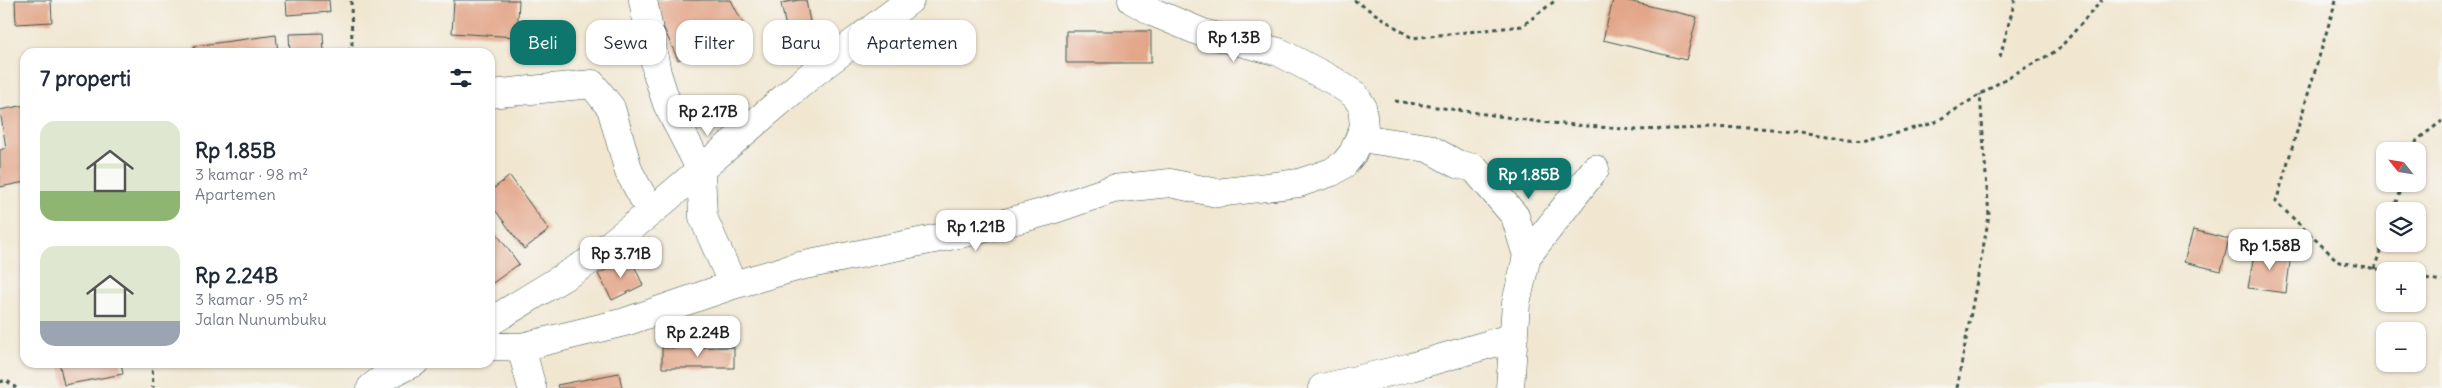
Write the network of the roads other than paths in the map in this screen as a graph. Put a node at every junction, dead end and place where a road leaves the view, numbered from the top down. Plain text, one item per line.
1 (643, 0) edge
2 (910, 0) edge
3 (1132, 0) edge
4 (495, 94) edge
5 (1360, 138) junction
6 (1595, 169) dead end
7 (700, 170) junction
8 (651, 212) junction
9 (1527, 256) junction
10 (733, 285) junction
11 (495, 319) edge
12 (1514, 337) junction
13 (495, 346) edge
14 (521, 347) junction
15 (403, 368) edge
16 (371, 388) edge
17 (532, 388) edge
18 (1322, 388) edge
19 (1510, 388) edge

1 - 7 street
2 - 7 street
3 - 5 street
4 - 8 street
5 - 9 street
5 - 10 street
6 - 9 street
7 - 8 street
7 - 10 street
8 - 11 street
9 - 12 street
10 - 14 street
12 - 18 street
12 - 19 street
13 - 14 street
14 - 17 street
15 - 16 street

